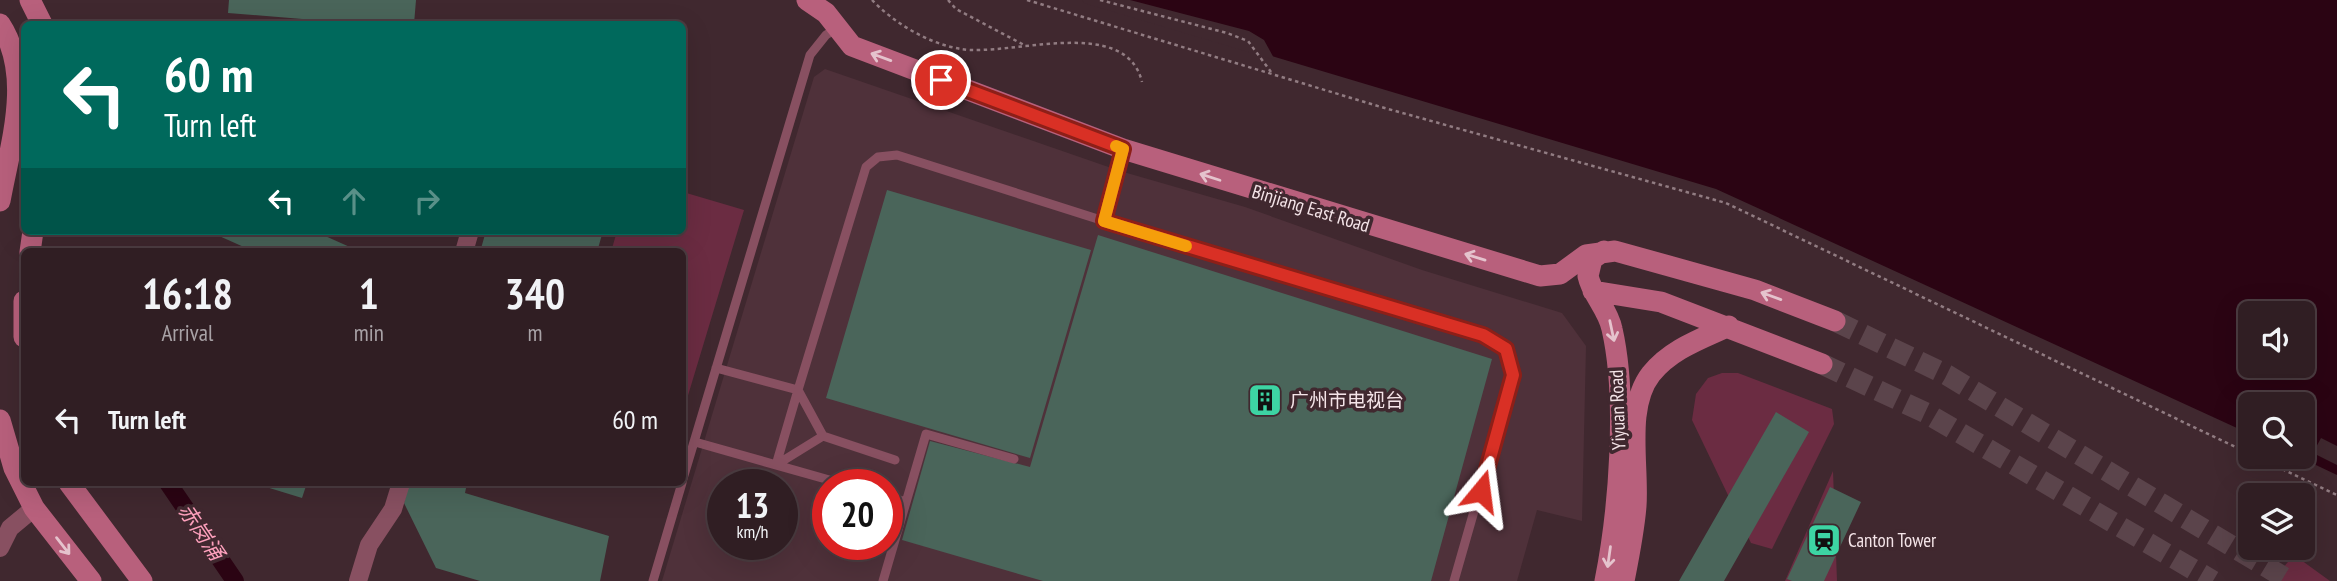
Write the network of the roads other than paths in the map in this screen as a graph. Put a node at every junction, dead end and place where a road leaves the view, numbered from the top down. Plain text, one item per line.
1 (30, 0) edge
2 (807, 0) edge
3 (40, 21) edge
4 (0, 24) edge
5 (837, 28) junction
6 (1123, 149) junction
7 (0, 201) edge
8 (1104, 221) junction
9 (1604, 251) junction
10 (1593, 291) junction
11 (1835, 321) tunnel mouth
12 (1729, 327) junction
13 (1822, 364) tunnel mouth
14 (716, 368) junction
15 (797, 390) junction
16 (0, 421) edge
17 (823, 436) junction
18 (695, 442) junction
19 (1014, 458) dead end
20 (895, 460) dead end
21 (776, 464) junction
22 (686, 470) edge
23 (21, 474) edge
24 (812, 475) edge
25 (25, 486) edge
26 (71, 486) edge
27 (400, 486) edge
28 (681, 486) edge
29 (903, 501) edge
30 (906, 502) junction
31 (34, 508) junction
32 (0, 548) edge
33 (91, 581) edge
34 (142, 581) edge
35 (358, 581) edge
36 (653, 581) edge
37 (883, 581) edge
38 (1454, 581) edge
39 (1605, 581) edge
40 (1625, 581) edge

1 - 3 street
2 - 5 street, Binjiang East Road
4 - 7 street
6 -> 5 street, Binjiang East Road
5 - 14 lane
6 - 8 lane
9 -> 6 street, Binjiang East Road
8 - 15 lane
8 - 38 lane
9 - 10 street, Yiyuan Road
11 -> 9 street
10 - 12 street
10 -> 39 street, Yiyuan Road
12 - 13 street
12 - 40 street, Yiyuan Road
14 - 15 lane
14 - 18 lane
15 - 17 lane
15 - 21 lane
16 - 23 street
17 - 20 lane
17 - 21 lane
18 - 21 lane
18 - 22 lane
19 - 30 lane
21 - 24 lane
25 - 31 street
26 - 34 street
27 - 35 street
28 - 36 lane
29 - 30 lane
30 - 37 lane
31 - 32 street
31 -> 33 street

